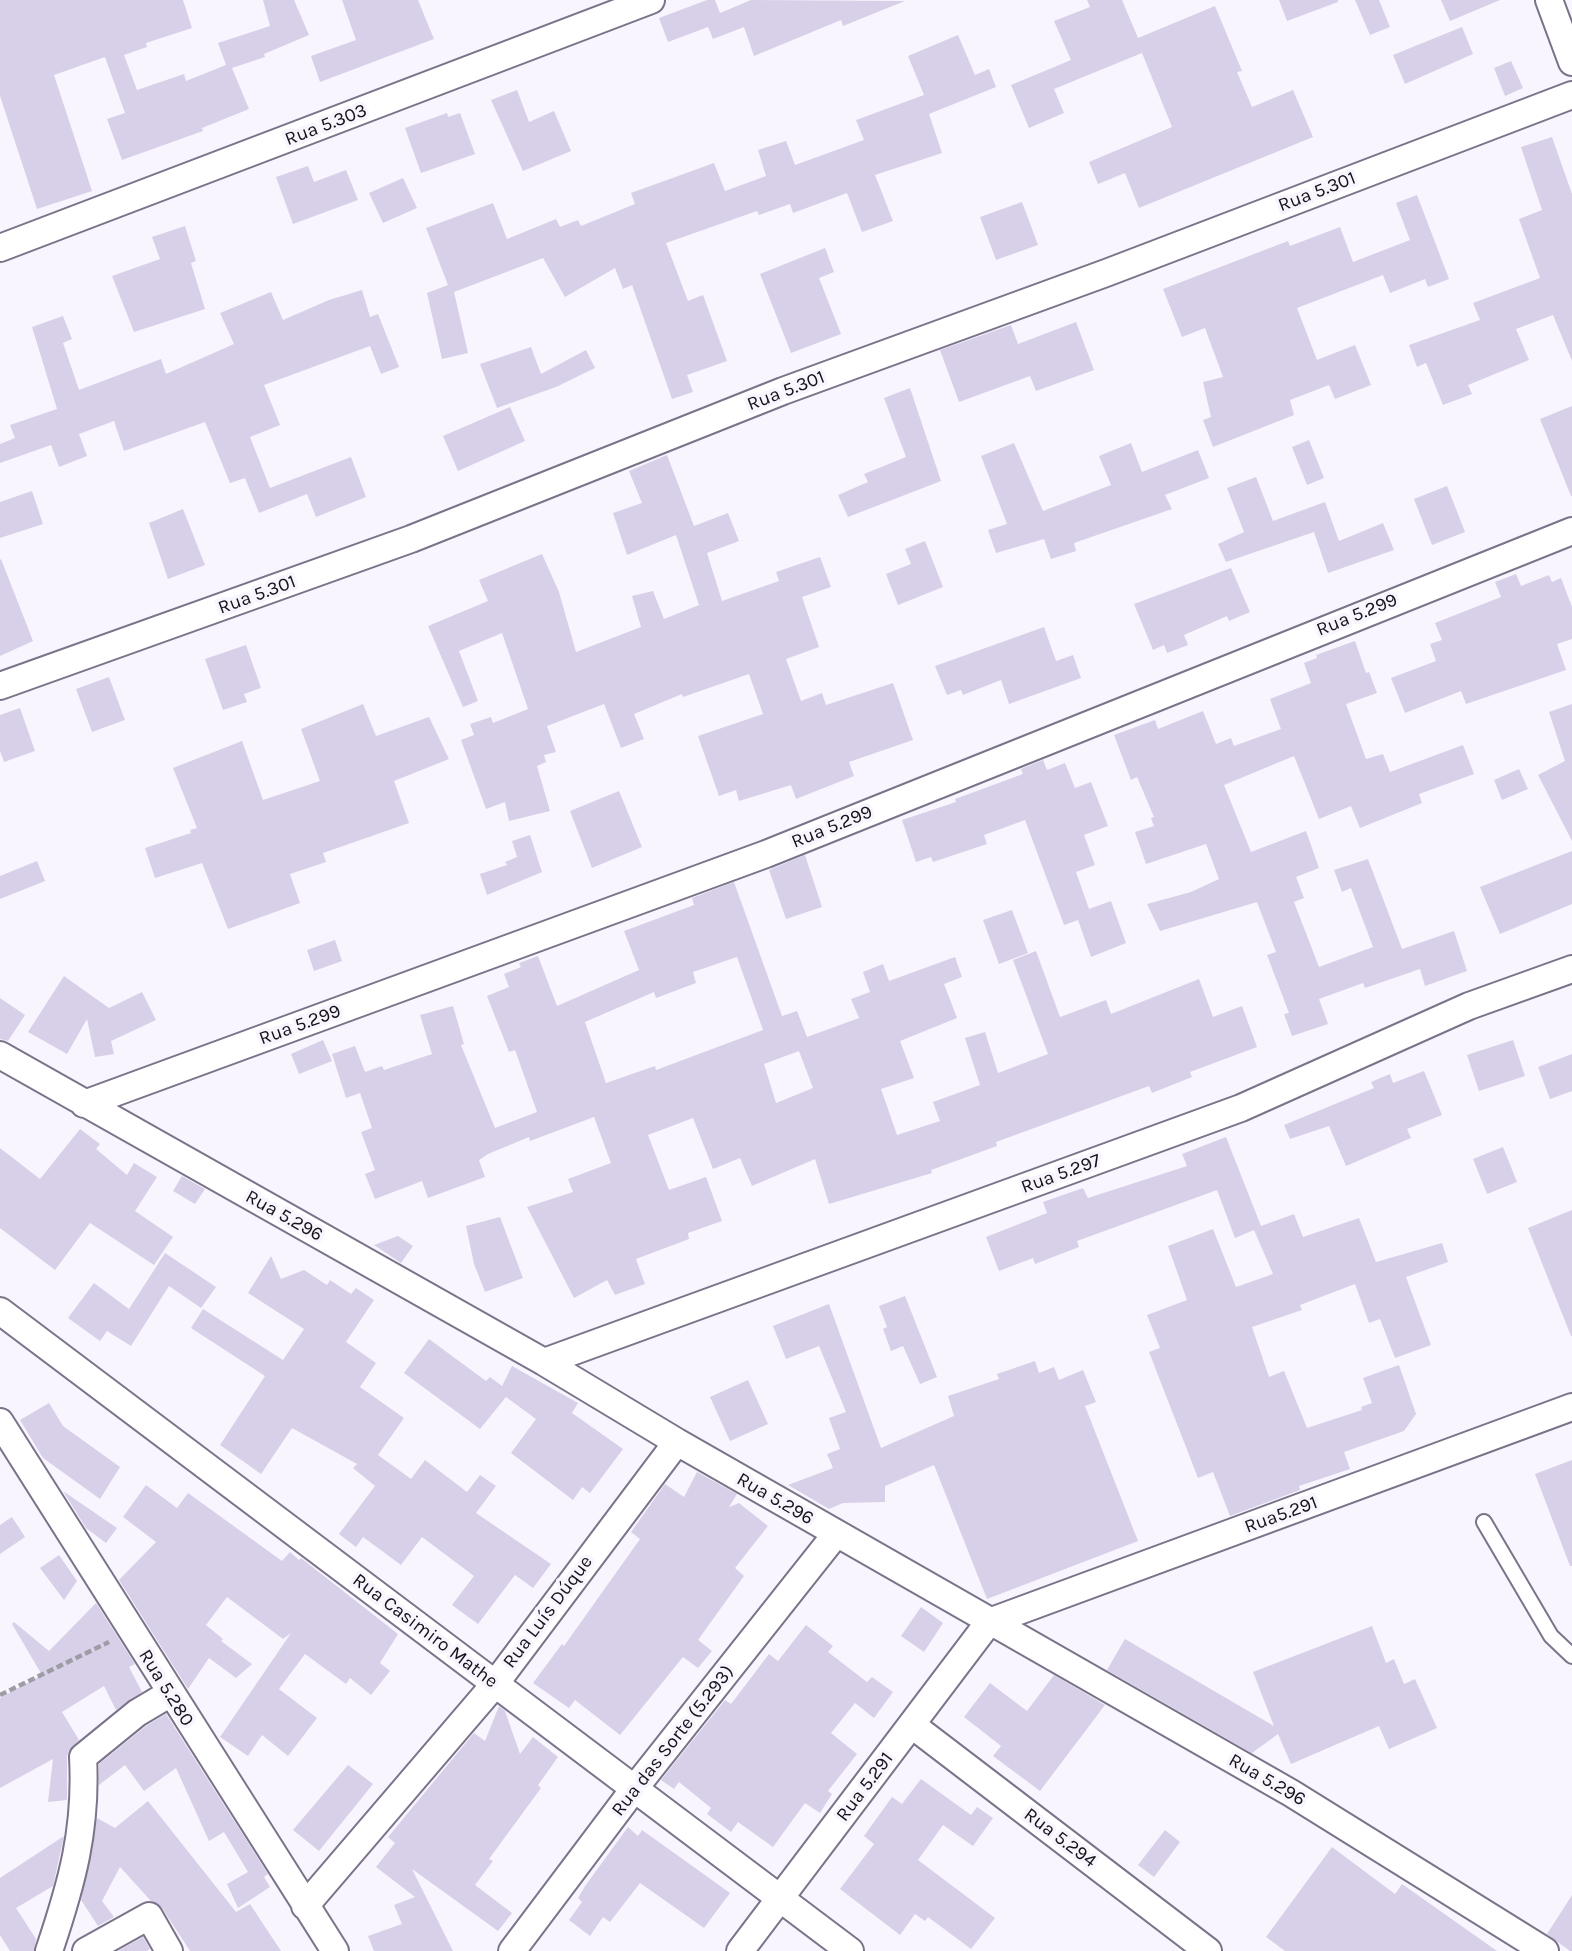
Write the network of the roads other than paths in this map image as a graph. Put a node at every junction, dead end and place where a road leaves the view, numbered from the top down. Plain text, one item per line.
1 (651, 0) edge
2 (1549, 0) edge
3 (1572, 62) edge
4 (1572, 95) edge
5 (0, 248) edge
6 (1572, 531) edge
7 (0, 686) edge
8 (1572, 969) edge
9 (0, 1055) edge
10 (84, 1104) junction
11 (0, 1311) edge
12 (544, 1362) junction
13 (1572, 1408) edge
14 (0, 1422) edge
15 (677, 1442) junction
16 (1485, 1522) dead end
17 (836, 1534) junction
18 (989, 1622) junction
19 (1572, 1656) edge
20 (495, 1684) junction
21 (169, 1694) junction
22 (912, 1725) junction
23 (634, 1789) junction
24 (780, 1898) junction
25 (305, 1906) junction
26 (1530, 1947) edge
27 (49, 1951) edge
28 (86, 1951) edge
29 (169, 1951) edge
30 (335, 1951) edge
31 (512, 1951) edge
32 (740, 1951) edge
33 (850, 1951) edge
34 (1208, 1951) edge

1 - 5 street, Rua 5.303
2 - 3 street
4 - 7 street, Rua 5.301
6 - 10 street, Rua 5.299
8 - 12 street, Rua 5.297
9 - 10 street, Rua 5.296
10 - 12 street, Rua 5.296
11 - 20 street, Rua Casimiro Mathe
12 - 15 street, Rua 5.296
13 - 18 street, Rua5.291
14 - 21 street, Rua 5.280
15 - 17 street, Rua 5.296
15 - 20 street, Rua Luís Dúque
16 - 19 lane
17 - 18 street, Rua 5.296
17 - 23 street, Rua das Sorte (5.293)
18 - 22 street, Rua 5.291
18 - 26 street, Rua 5.296
20 - 23 street, Rua Casimiro Mathe
20 - 25 street, Rua Luís Dúque
21 - 25 street, Rua 5.280
21 - 27 street
22 - 24 street, Rua 5.291
22 - 34 street, Rua 5.294
23 - 24 street, Rua Casimiro Mathe
23 - 31 street, Rua das Sorte (5.293)
24 - 32 street, Rua 5.291
24 - 33 street, Rua Casimiro Mathe
25 - 30 street, Rua 5.280
28 - 29 street

